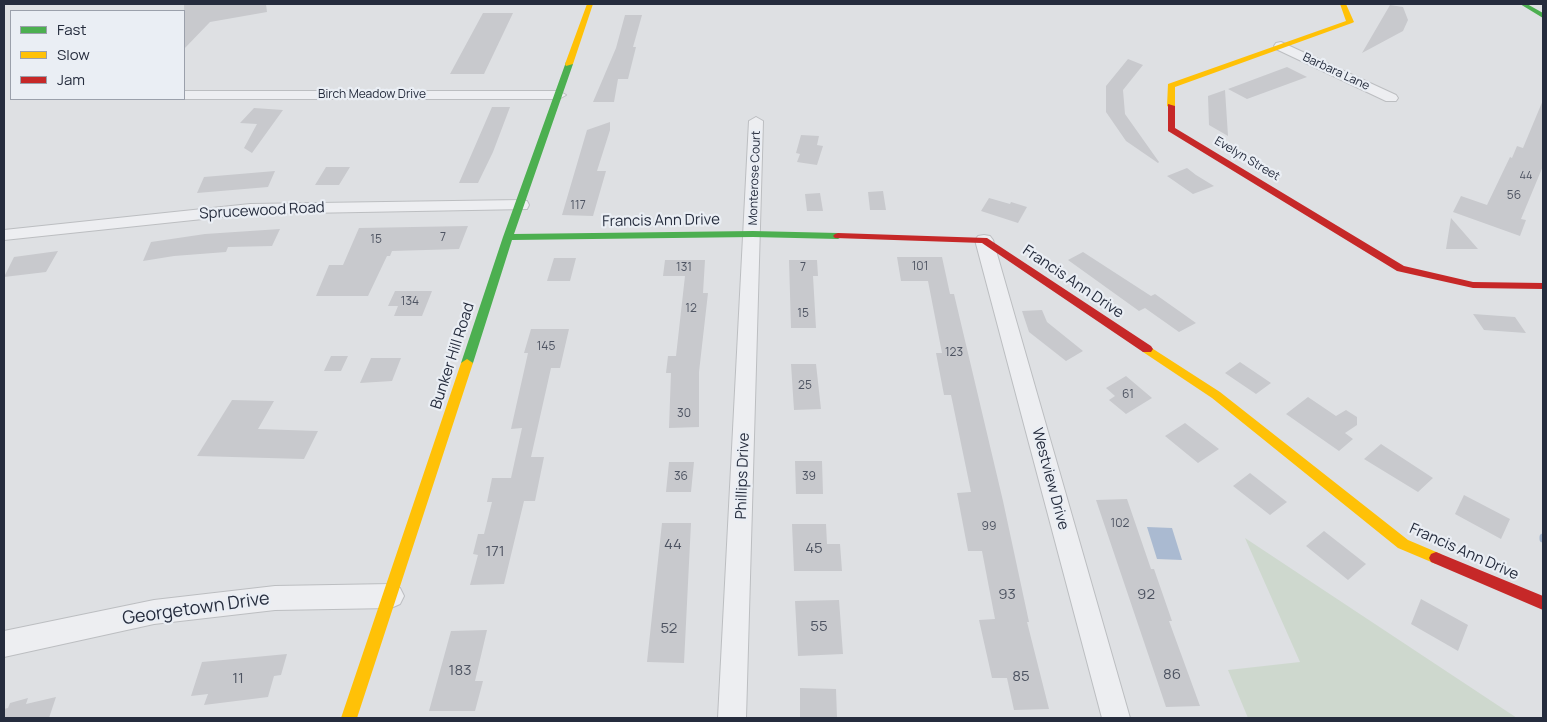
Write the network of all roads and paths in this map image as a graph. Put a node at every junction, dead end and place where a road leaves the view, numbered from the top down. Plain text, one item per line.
1 (590, 4) edge
2 (1343, 4) edge
3 (1523, 4) edge
4 (1543, 16) edge
5 (1281, 46) junction
6 (185, 95) edge
7 (559, 95) junction
8 (1391, 98) dead end
9 (756, 121) dead end
10 (521, 205) junction
11 (753, 234) junction
12 (4, 235) edge
13 (508, 237) junction
14 (984, 240) junction
15 (1543, 286) edge
16 (391, 596) junction
17 (1543, 603) edge
18 (4, 644) edge
19 (349, 718) edge
20 (732, 718) edge
21 (1116, 718) edge

1 - 7 street, Bunker Hill Road
2 - 5 street, Evelyn Street
3 - 4 street
5 - 8 street, Barbara Lane
5 - 15 street, Evelyn Street
6 - 7 street, Birch Meadow Drive
7 - 10 street, Bunker Hill Road
9 - 11 street, Monterose Court
10 - 12 street, Sprucewood Road
10 - 13 street, Bunker Hill Road
11 - 13 street, Francis Ann Drive
11 - 14 street, Francis Ann Drive
11 - 20 street, Phillips Drive
13 - 16 street, Bunker Hill Road
14 - 17 street, Francis Ann Drive
14 - 21 street, Westview Drive
16 - 18 street, Georgetown Drive
16 - 19 street, Bunker Hill Road

